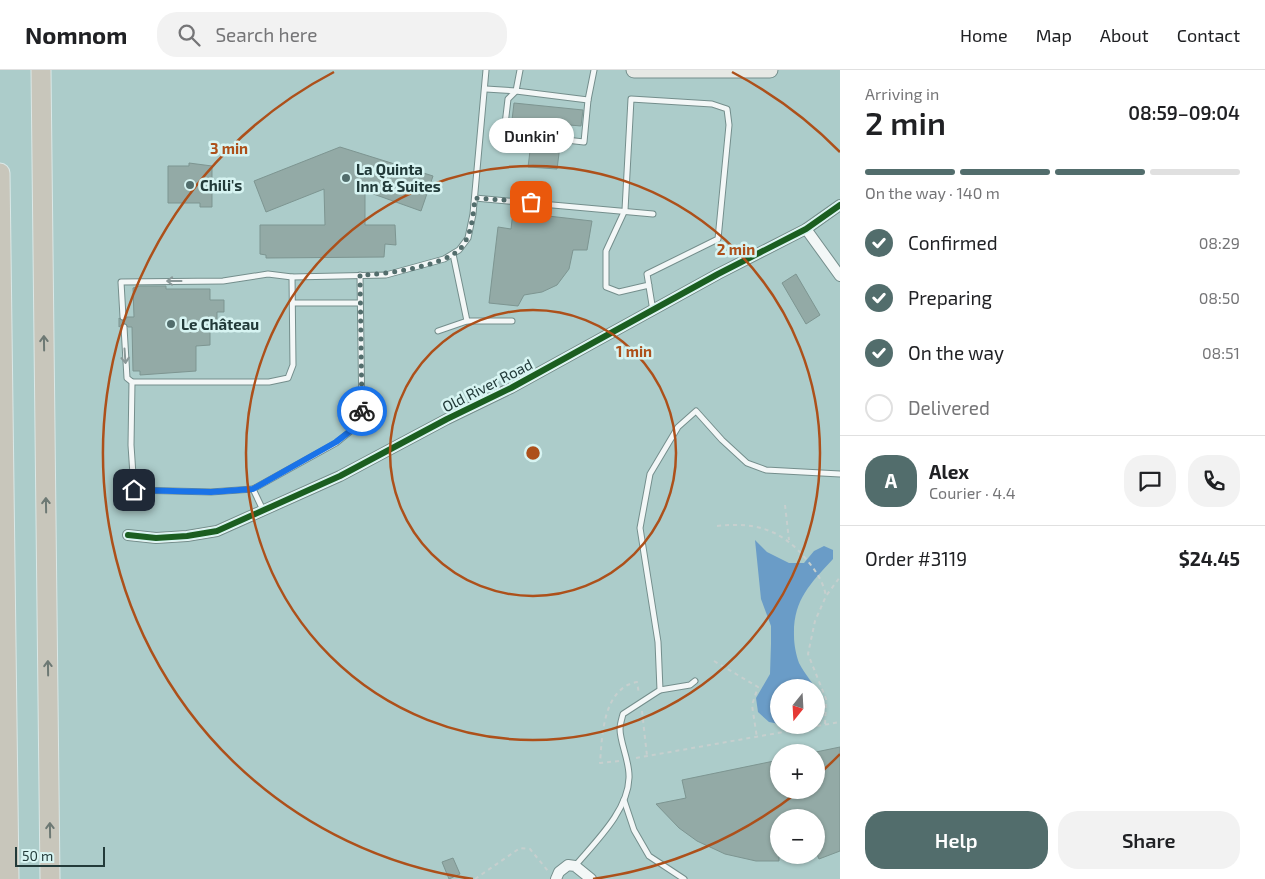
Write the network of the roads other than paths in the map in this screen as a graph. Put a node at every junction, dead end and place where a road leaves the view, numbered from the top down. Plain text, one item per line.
1 (41, 70) edge
2 (486, 70) edge
3 (520, 70) edge
4 (594, 70) edge
5 (634, 70) edge
6 (770, 70) edge
7 (486, 89) junction
8 (516, 91) junction
9 (588, 100) junction
10 (0, 173) edge
11 (475, 198) junction
12 (840, 206) edge
13 (625, 210) junction
14 (653, 214) dead end
15 (806, 229) junction
16 (453, 254) junction
17 (360, 275) junction
18 (840, 276) edge
19 (292, 277) junction
20 (649, 286) junction
21 (293, 303) junction
22 (360, 303) junction
23 (653, 312) junction
24 (123, 317) dead end
25 (467, 321) junction
26 (512, 321) dead end
27 (124, 327) dead end
28 (438, 331) dead end
29 (132, 382) junction
30 (840, 474) edge
31 (253, 489) junction
32 (262, 510) junction
33 (128, 535) dead end
34 (695, 681) dead end
35 (660, 690) junction
36 (624, 800) junction
37 (0, 840) edge
38 (575, 866) junction
39 (552, 875) edge
40 (7, 879) edge
41 (50, 879) edge
42 (591, 879) edge
43 (684, 879) edge

41 -> 1 highway
2 - 7 lane
3 - 8 lane
4 - 9 lane
5 - 6 main road
7 - 8 lane
7 - 11 lane
8 - 9 lane
8 - 9 lane
10 - 40 highway
11 - 13 lane
11 - 16 lane
12 - 15 street, Old River Road
13 - 14 lane
13 - 20 lane
13 - 20 lane
15 - 18 street
15 - 23 street, Old River Road
16 - 17 lane
16 - 25 lane
17 - 19 lane
17 - 22 lane
19 - 21 lane
19 -> 24 lane
20 - 23 lane
21 - 22 lane
21 - 29 lane
22 - 31 lane
23 - 32 street, Old River Road
25 - 26 lane
25 - 28 lane
27 -> 29 lane
29 - 31 lane
30 - 35 lane
31 - 32 lane
32 - 33 street, Old River Road
34 - 35 lane
35 - 36 lane
36 - 38 lane
36 - 43 lane
37 - 40 highway
38 - 39 street
38 - 42 street

